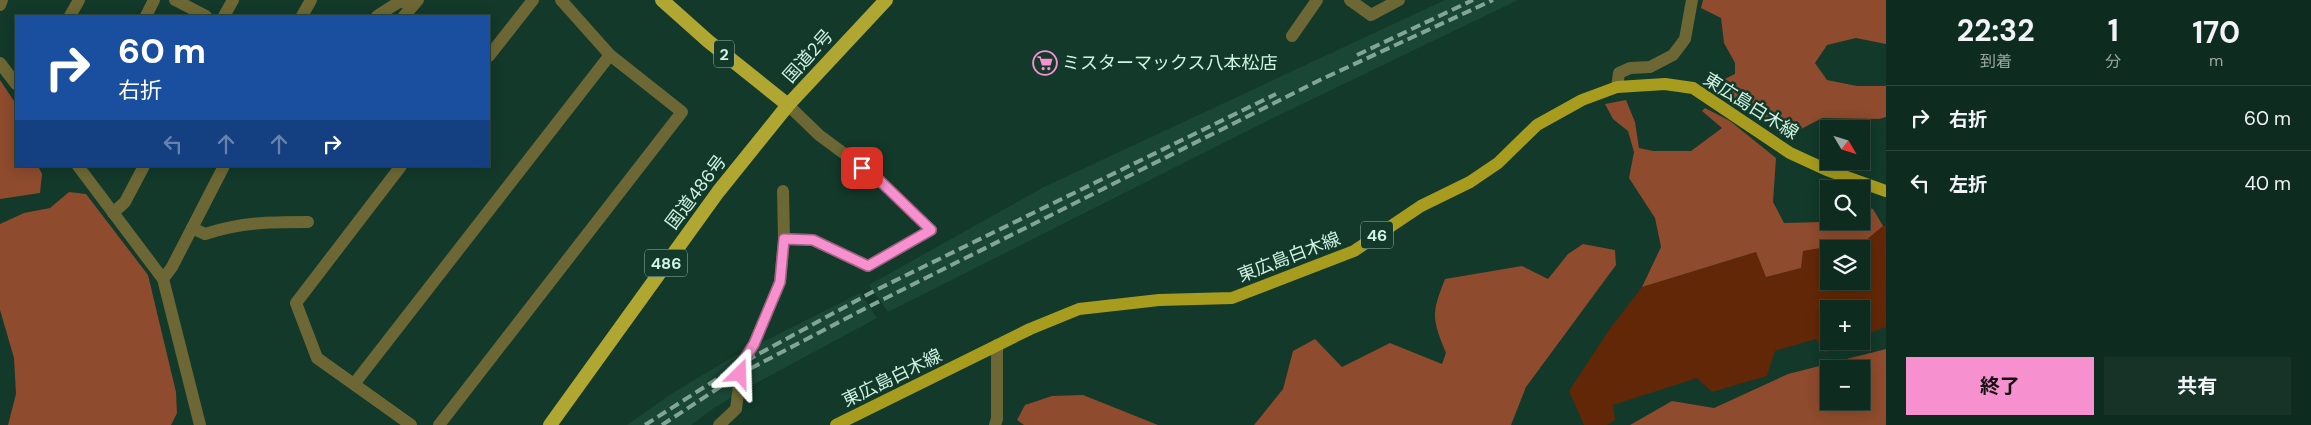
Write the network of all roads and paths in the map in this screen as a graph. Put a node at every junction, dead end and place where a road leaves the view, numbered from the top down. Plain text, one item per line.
1 (2, 0) edge
2 (79, 0) edge
3 (154, 0) edge
4 (175, 0) edge
5 (233, 0) edge
6 (311, 0) edge
7 (533, 0) edge
8 (561, 0) edge
9 (662, 0) edge
10 (886, 0) edge
11 (1317, 0) edge
12 (1350, 0) edge
13 (1399, 0) edge
14 (1692, 0) edge
15 (415, 1) edge
16 (0, 5) edge
17 (71, 15) edge
18 (146, 15) edge
19 (204, 15) edge
20 (225, 15) edge
21 (303, 15) edge
22 (379, 15) edge
23 (405, 15) edge
24 (1292, 36) dead end
25 (490, 55) edge
26 (610, 55) junction
27 (0, 63) edge
28 (15, 83) edge
29 (1616, 87) junction
30 (788, 105) junction
31 (79, 167) edge
32 (143, 167) edge
33 (223, 167) edge
34 (400, 167) edge
35 (783, 191) dead end
36 (1886, 191) edge
37 (114, 213) junction
38 (308, 222) dead end
39 (192, 228) junction
40 (784, 239) junction
41 (163, 279) junction
42 (997, 345) junction
43 (354, 384) junction
44 (200, 425) edge
45 (411, 425) edge
46 (439, 425) edge
47 (550, 425) edge
48 (719, 425) edge
49 (836, 425) edge
50 (996, 425) edge

1 - 16 street
2 - 17 street
3 - 18 street
4 - 19 street
5 - 20 street
6 - 21 street
7 - 25 street
8 - 26 street
9 - 30 highway, 国道2号 / 2
10 - 30 highway, 国道2号
11 - 24 street
12 - 13 street
14 - 29 street
15 - 22 street
15 - 23 street
26 - 43 street
26 - 46 street
27 - 28 street
29 - 36 main road, 東広島白木線 / 46
29 - 42 main road, 東広島白木線 / 46
30 - 40 street
30 - 47 highway, 国道486号 / 486
31 - 37 street
32 - 37 street
33 - 39 street
34 - 43 street
35 - 40 street
37 - 41 street
38 - 39 street
39 - 41 street
40 - 48 street
41 - 44 street
42 - 49 main road, 東広島白木線 / 46
42 - 50 street
43 - 45 street

